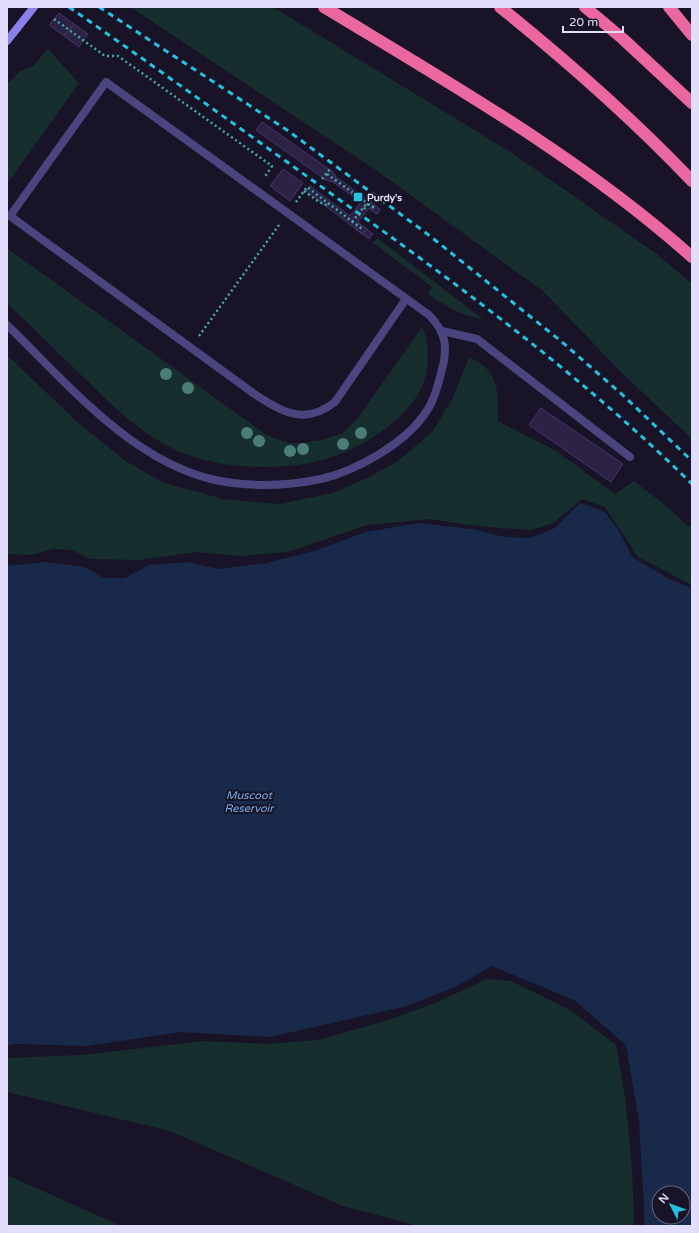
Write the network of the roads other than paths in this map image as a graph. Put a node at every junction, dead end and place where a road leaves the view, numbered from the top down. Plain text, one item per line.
1 (34, 7) edge
2 (324, 7) edge
3 (500, 7) edge
4 (585, 7) edge
5 (669, 7) edge
6 (692, 35) edge
7 (7, 41) edge
8 (692, 103) edge
9 (692, 181) edge
10 (692, 257) edge
11 (406, 300) junction
12 (7, 325) edge
13 (442, 331) junction
14 (630, 457) dead end

1 - 7 main road
2 - 10 highway
3 - 9 highway
4 - 8 highway
5 - 6 highway
11 - 11 lane
11 - 13 lane
12 - 13 lane
13 - 14 lane

